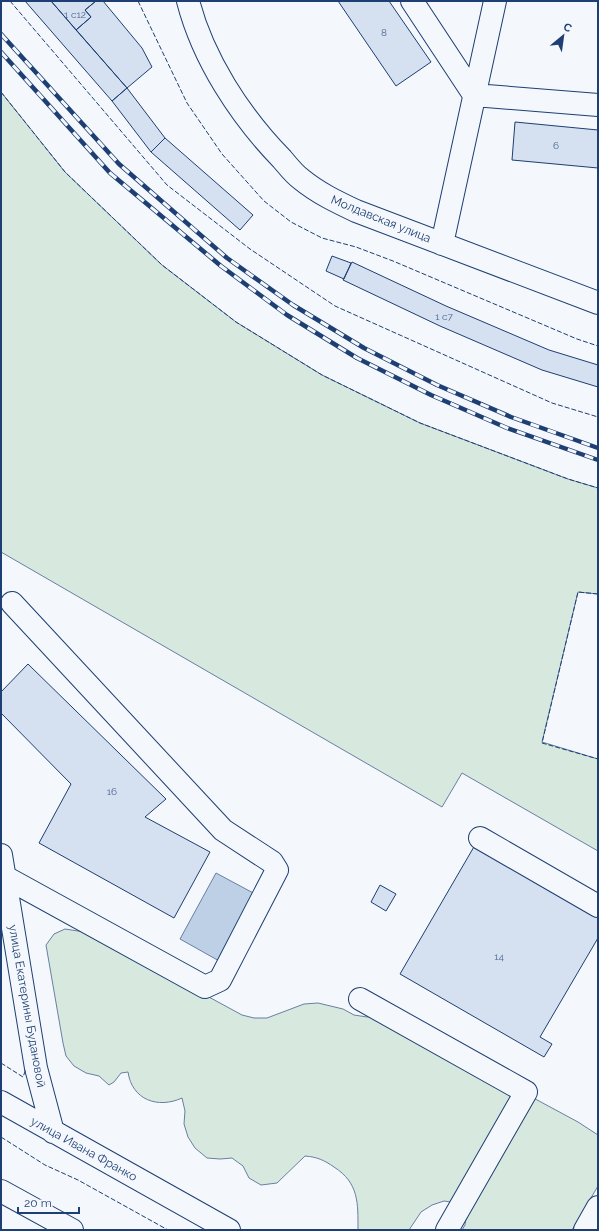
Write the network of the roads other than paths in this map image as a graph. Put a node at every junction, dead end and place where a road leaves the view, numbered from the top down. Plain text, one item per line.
1 (188, 1) edge
2 (412, 1) edge
3 (495, 1) edge
4 (474, 95) junction
5 (598, 105) edge
6 (442, 244) junction
7 (598, 303) edge
8 (12, 603) dead end
9 (480, 838) dead end
10 (1, 855) edge
11 (5, 877) junction
12 (598, 906) edge
13 (360, 999) dead end
14 (1, 1102) edge
15 (53, 1132) junction
16 (1, 1191) edge
17 (598, 1207) edge
18 (72, 1230) edge
19 (229, 1230) edge
20 (447, 1230) edge
21 (586, 1230) edge

1 - 6 street, Молдавская улица
2 - 4 street
3 - 4 street
4 - 5 street
4 - 6 street
6 - 7 street, Молдавская улица
8 - 11 street
9 - 12 street
10 - 11 street, улица Екатерины Будановой
11 - 15 street, улица Екатерины Будановой
13 - 20 street
14 - 15 street, улица Ивана Франко
15 - 19 street, улица Ивана Франко
16 - 18 street
17 - 21 street

